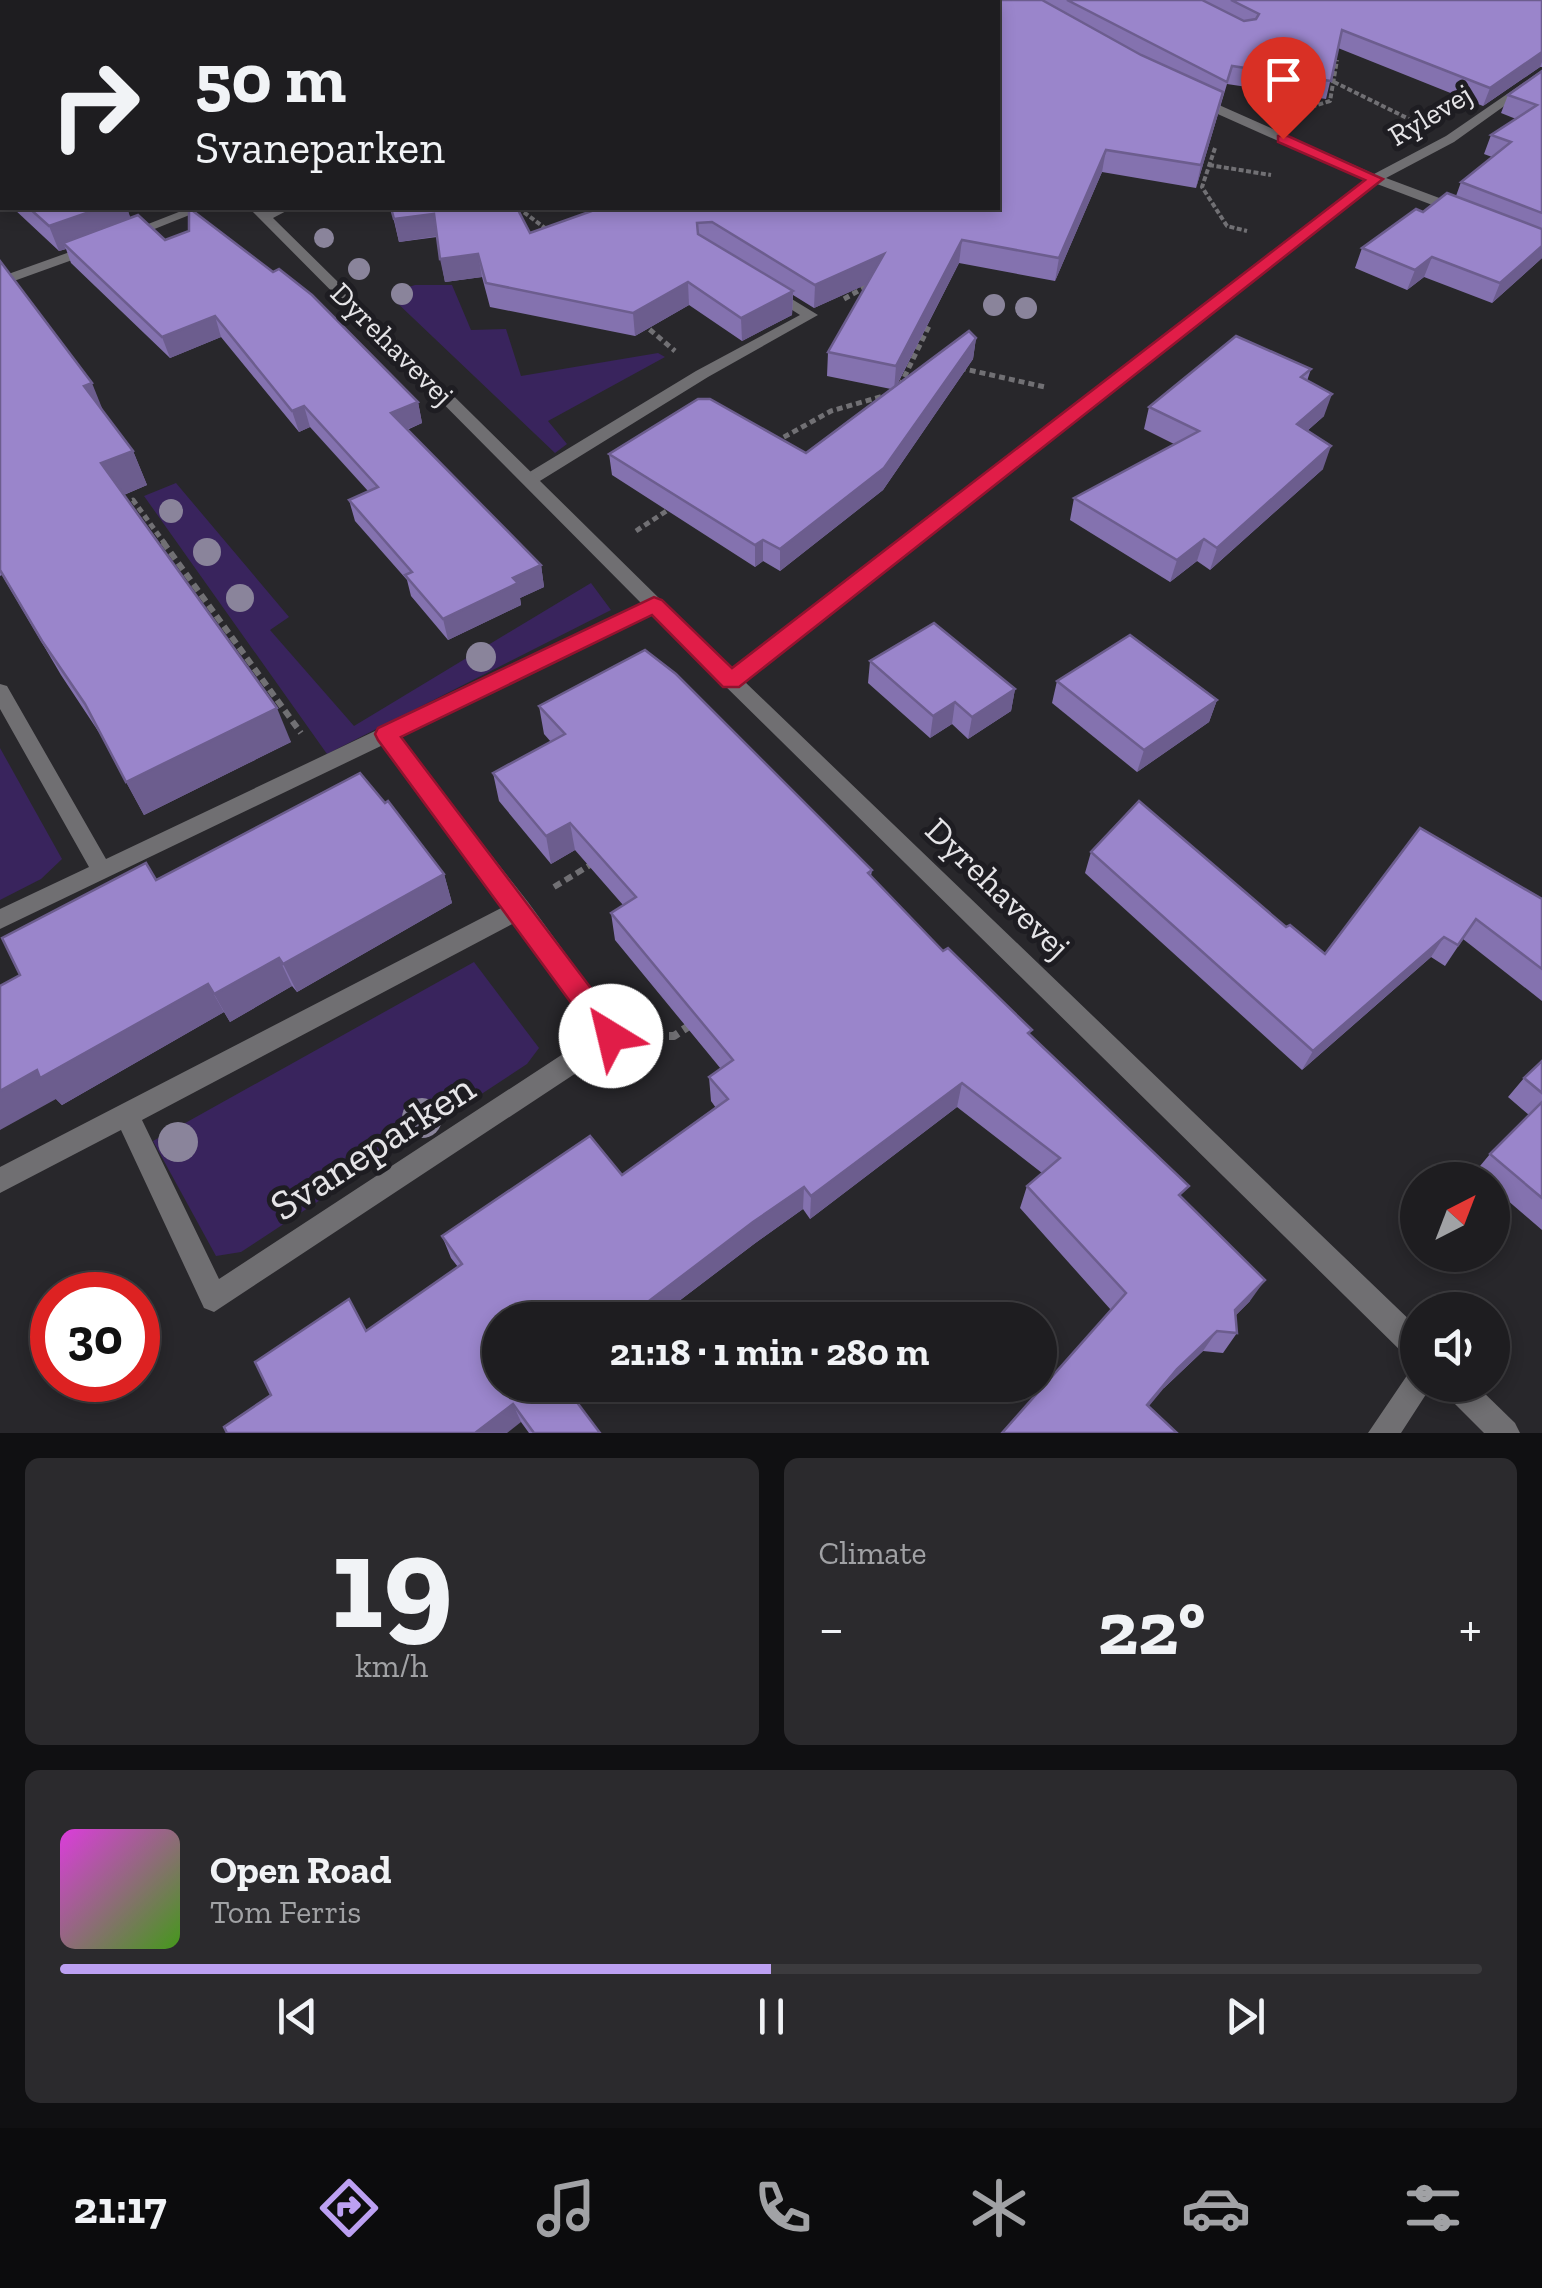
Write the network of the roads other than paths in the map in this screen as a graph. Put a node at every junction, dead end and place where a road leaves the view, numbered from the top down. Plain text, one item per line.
1 (1542, 74) edge
2 (1186, 95) edge
3 (1376, 179) junction
4 (195, 210) edge
5 (260, 212) edge
6 (1473, 216) edge
7 (751, 278) edge
8 (0, 282) edge
9 (529, 480) junction
10 (654, 605) junction
11 (731, 681) junction
12 (0, 691) edge
13 (386, 734) junction
14 (102, 871) junction
15 (520, 909) junction
16 (0, 920) edge
17 (127, 1115) junction
18 (0, 1181) edge
19 (1400, 1331) edge
20 (1405, 1402) edge
21 (1473, 1402) edge
22 (1382, 1433) edge
23 (1505, 1433) edge

1 - 3 street, Rylevej
2 - 3 street
3 - 6 street
3 - 11 street, Rylevej
4 - 8 street
5 - 9 street, Dyrehavevej
7 - 9 street
9 - 10 street, Dyrehavevej
10 - 11 street, Dyrehavevej
10 - 13 street
11 - 19 street, Dyrehavevej
12 - 14 street
13 - 14 street
13 - 15 street
14 - 16 street
15 - 17 street
15 - 17 street, Svaneparken
17 - 18 street
20 - 22 street
21 - 23 street

